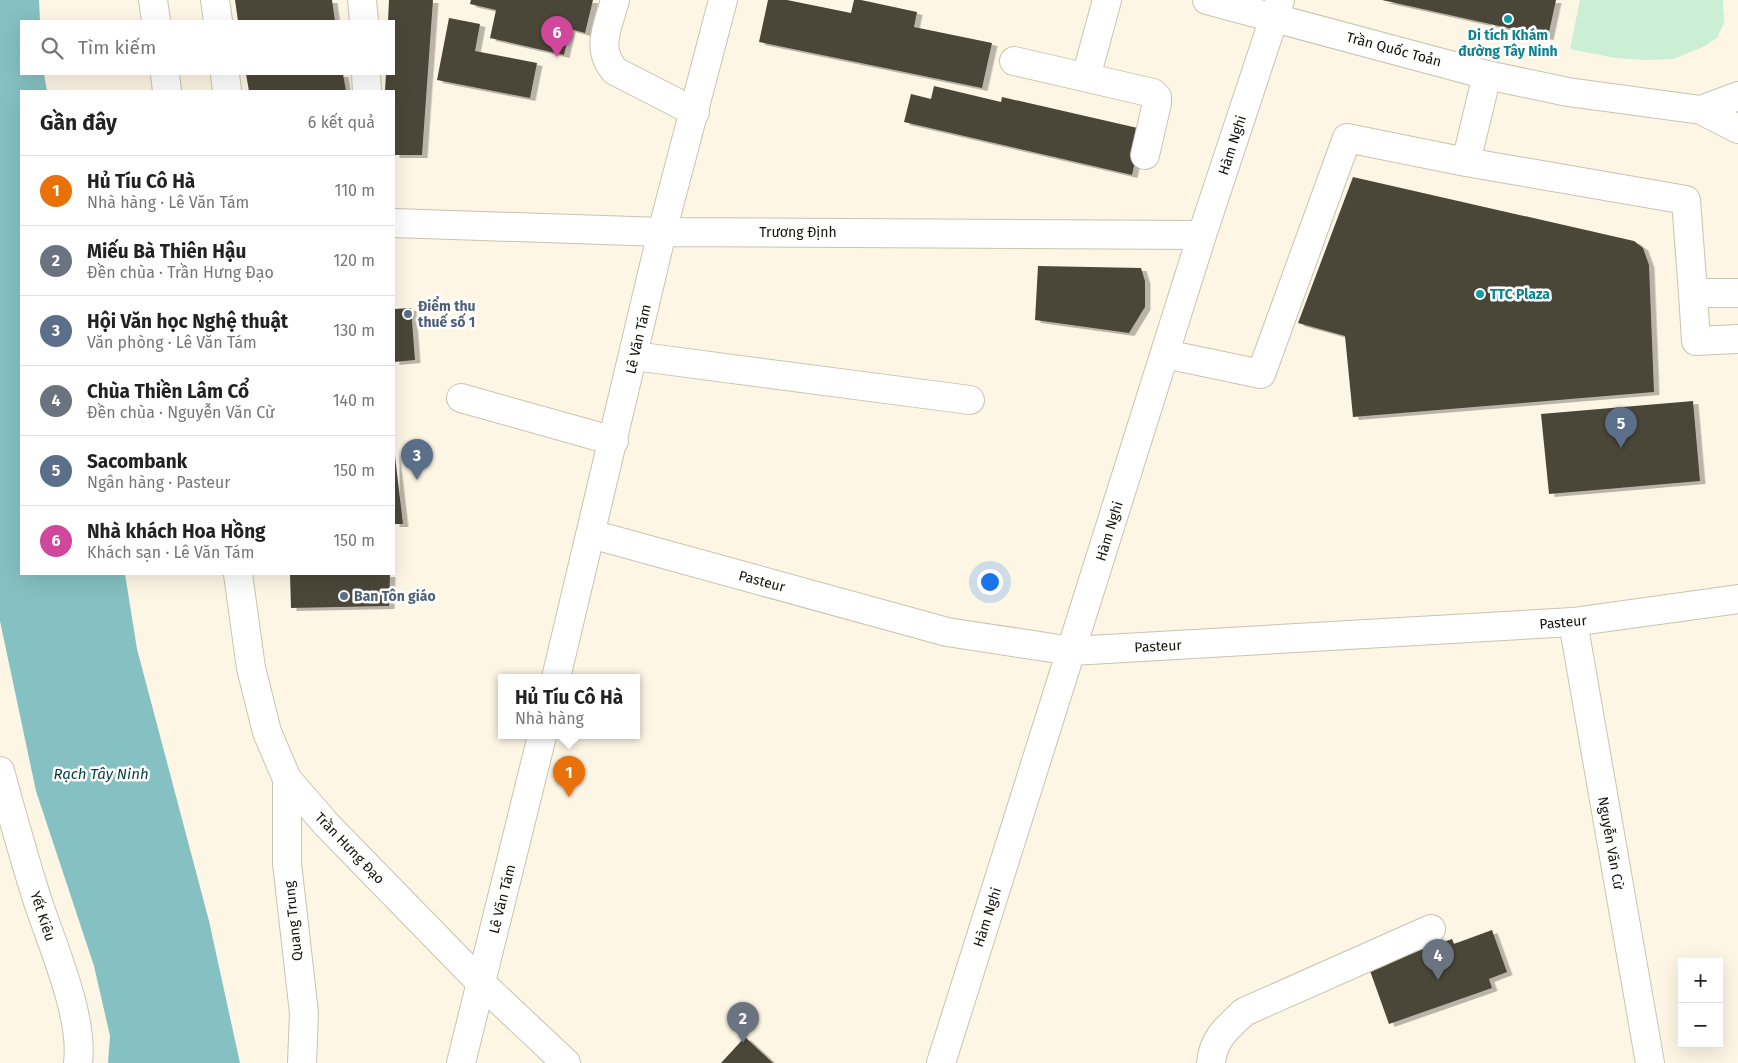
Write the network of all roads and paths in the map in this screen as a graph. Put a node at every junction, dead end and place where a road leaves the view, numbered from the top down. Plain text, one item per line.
1 (153, 0) edge
2 (215, 0) edge
3 (362, 0) edge
4 (615, 0) edge
5 (722, 0) edge
6 (1107, 0) edge
7 (1214, 1) edge
8 (1278, 8) edge
9 (156, 20) edge
10 (218, 20) edge
11 (364, 20) edge
12 (1014, 61) dead end
13 (165, 75) edge
14 (225, 75) edge
15 (366, 75) edge
16 (1487, 75) junction
17 (1086, 77) junction
18 (167, 90) edge
19 (228, 90) edge
20 (367, 90) edge
21 (1738, 96) edge
22 (1701, 110) junction
23 (695, 112) junction
24 (1738, 129) edge
25 (1146, 155) dead end
26 (1466, 162) junction
27 (395, 223) edge
28 (662, 232) junction
29 (1202, 235) junction
30 (1693, 293) junction
31 (1738, 293) edge
32 (1738, 339) edge
33 (1165, 354) junction
34 (634, 356) junction
35 (461, 398) dead end
36 (970, 400) dead end
37 (614, 440) junction
38 (592, 534) junction
39 (238, 575) edge
40 (1738, 599) edge
41 (1573, 622) junction
42 (1072, 651) junction
43 (557, 674) edge
44 (541, 739) edge
45 (0, 770) edge
46 (287, 779) junction
47 (1431, 928) dead end
48 (481, 983) junction
49 (78, 1063) edge
50 (302, 1063) edge
51 (461, 1063) edge
52 (566, 1063) edge
53 (941, 1063) edge
54 (1211, 1063) edge
55 (1650, 1063) edge

1 - 9 street
2 - 10 street
3 - 11 street
4 - 23 street
5 - 23 street, Lê Văn Tám
6 - 17 street
7 - 8 street, Trần Quốc Toản
8 - 16 street, Trần Quốc Toản
8 - 29 street, Hàm Nghi
12 - 17 street
13 - 18 street
14 - 19 street
15 - 20 street
16 - 22 street, Trần Quốc Toản
16 - 26 street
17 - 25 street
21 - 22 street, Trần Quốc Toản
22 - 24 street, Trần Quốc Toản
23 - 28 street, Lê Văn Tám
26 - 30 street
26 - 33 street
27 - 28 street, Trương Định
28 - 29 street, Trương Định
28 - 34 street, Lê Văn Tám
29 - 33 street, Hàm Nghi
30 - 31 street
30 - 32 street
33 - 42 street, Hàm Nghi
34 - 36 street
34 - 37 street, Lê Văn Tám
35 - 37 street
37 - 38 street, Lê Văn Tám
38 - 42 street, Pasteur
38 - 43 street, Lê Văn Tám
39 - 46 street, Trần Hưng Đạo
40 - 41 street, Pasteur
41 - 42 street, Pasteur
41 - 55 street, Nguyễn Văn Cừ
42 - 53 street, Hàm Nghi
44 - 48 street, Lê Văn Tám
45 - 49 street, Yết Kiêu
46 - 48 street, Trần Hưng Đạo
46 - 50 street, Quang Trung
47 - 54 street
48 - 51 street, Lê Văn Tám
48 - 52 street, Trần Hưng Đạo

